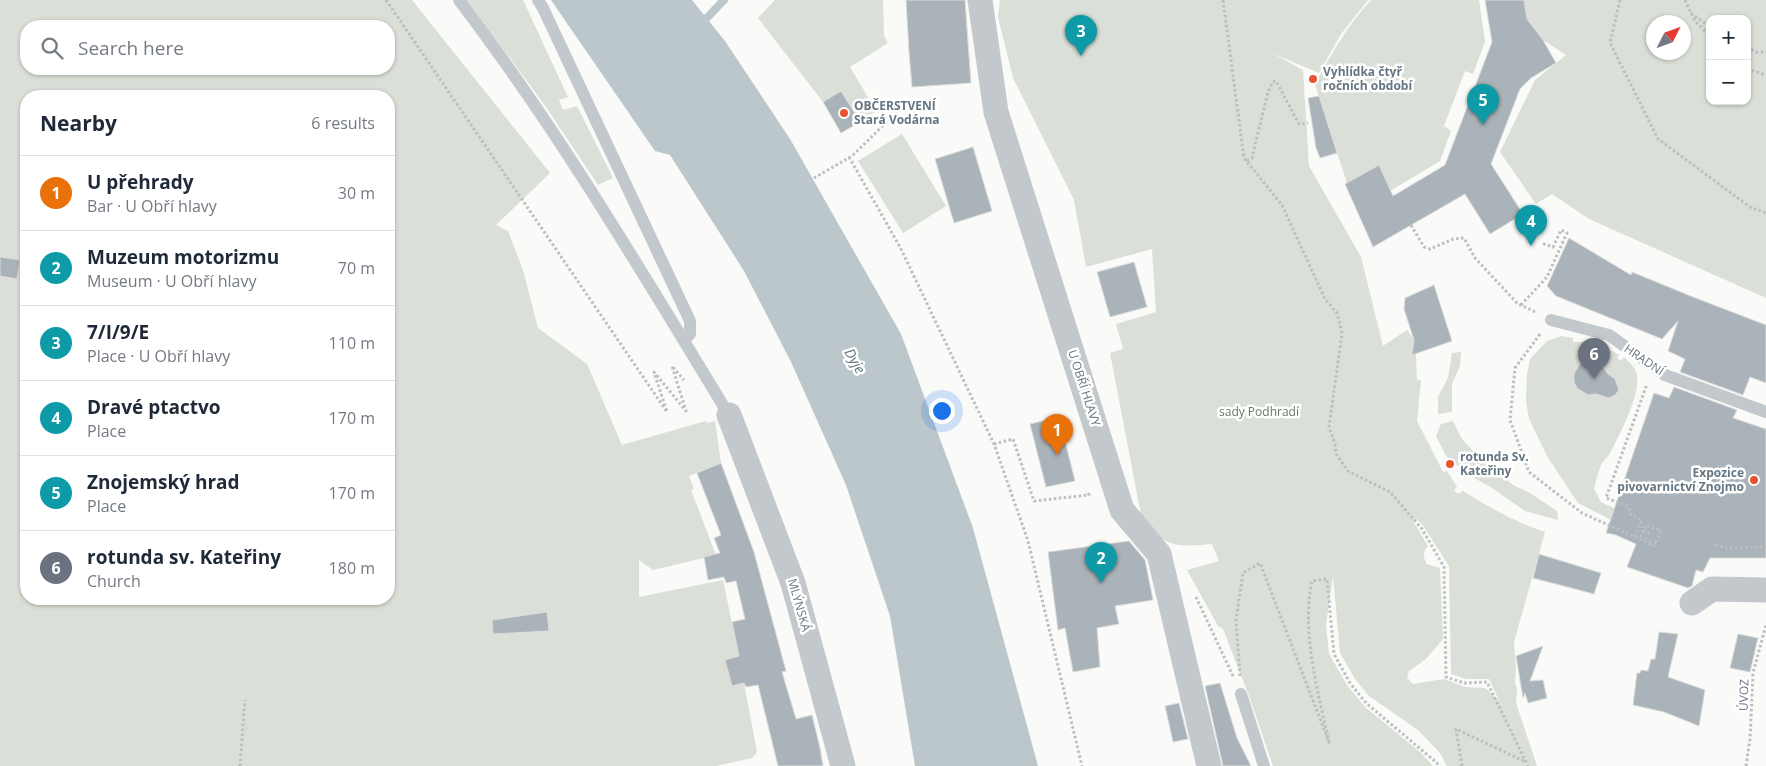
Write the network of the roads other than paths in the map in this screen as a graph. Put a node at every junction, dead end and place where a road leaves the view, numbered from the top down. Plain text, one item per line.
1 (459, 0) edge
2 (538, 0) edge
3 (980, 0) edge
4 (1551, 320) road end
5 (684, 340) junction
6 (1766, 412) edge
7 (729, 415) joint
8 (1766, 590) edge
9 (1692, 603) dead end
10 (1241, 694) road end
11 (843, 766) edge
12 (1209, 766) edge
13 (1264, 766) edge

1 - 5 lane
2 - 5 lane
3 - 12 street, U OBŘÍ HLAVY
4 - 6 lane, HRADNÍ
5 - 7 lane
7 - 11 street, MLÝNSKÁ
8 - 9 street
10 - 13 lane

